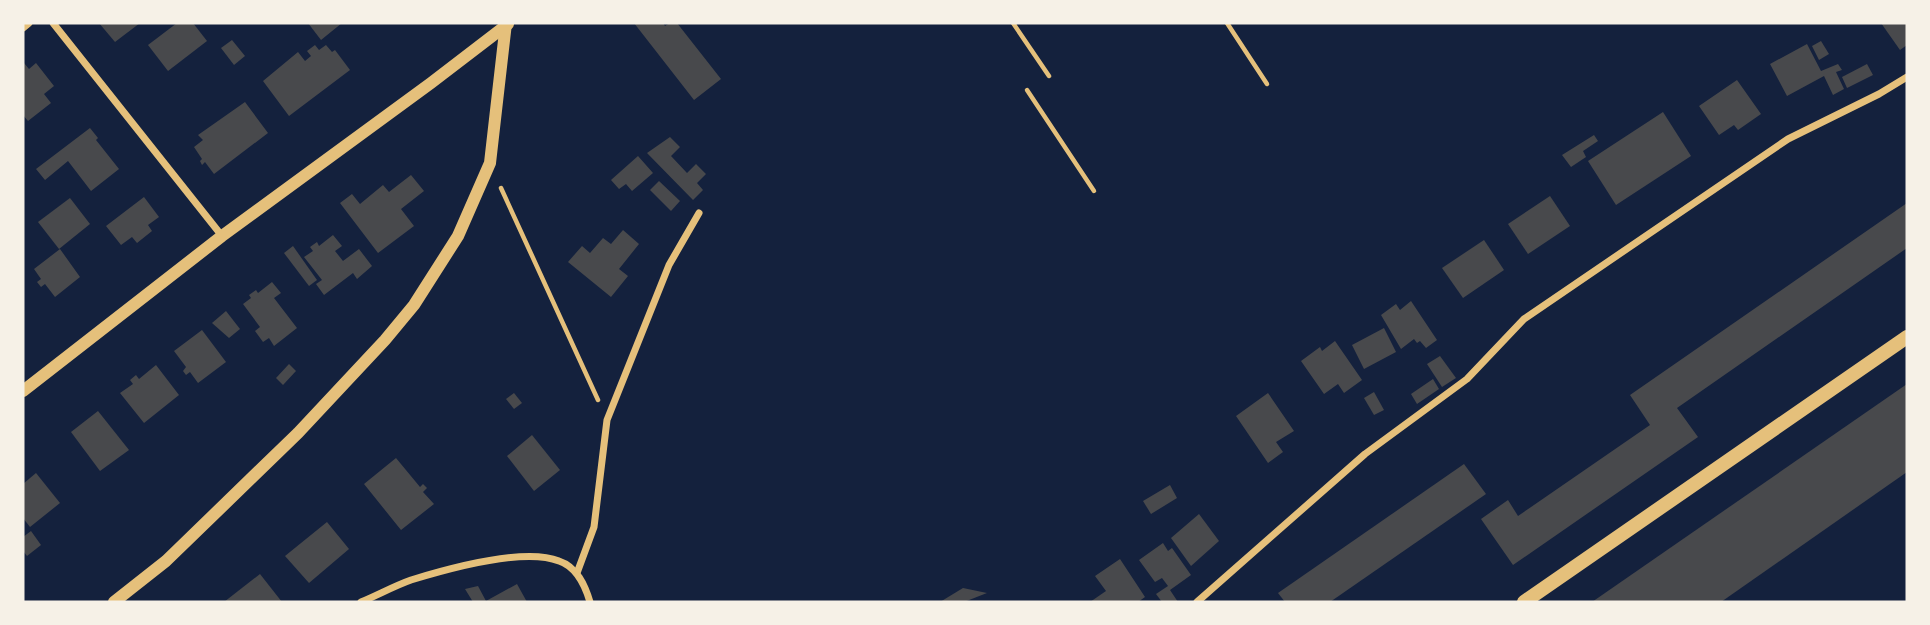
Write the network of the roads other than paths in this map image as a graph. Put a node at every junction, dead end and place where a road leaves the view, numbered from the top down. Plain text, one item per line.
1 (29, 23) edge
2 (53, 23) edge
3 (507, 24) edge
4 (23, 28) edge
5 (1907, 77) edge
6 (699, 213) dead end
7 (222, 236) junction
8 (1907, 337) edge
9 (23, 391) edge
10 (577, 573) junction
11 (114, 602) edge
12 (361, 602) edge
13 (590, 602) edge
14 (1197, 602) edge
15 (1524, 602) edge

1 - 4 street
2 - 7 street
3 - 7 street
3 - 11 street
5 - 14 street
6 - 10 street
7 - 9 street
8 - 15 main road
10 - 12 street
10 - 13 street

